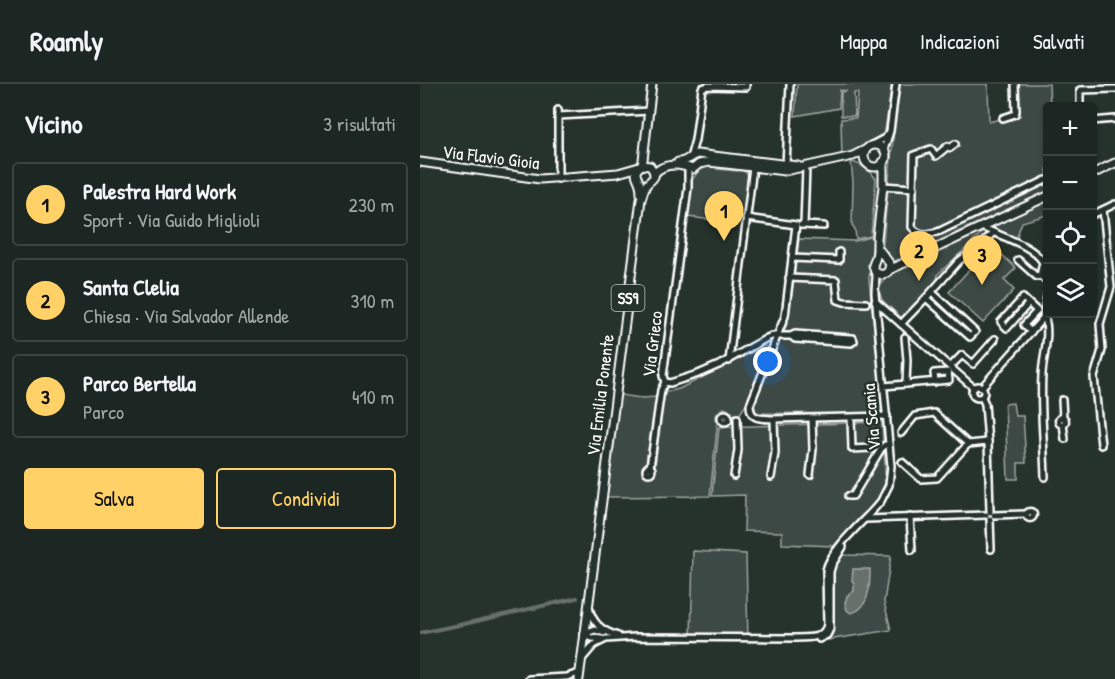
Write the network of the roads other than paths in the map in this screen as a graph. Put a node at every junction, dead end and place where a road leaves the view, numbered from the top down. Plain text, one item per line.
1 (653, 84) edge
2 (790, 84) edge
3 (896, 84) edge
4 (1015, 84) edge
5 (746, 85) edge
6 (1115, 89) edge
7 (1080, 102) edge
8 (649, 111) junction
9 (1003, 118) dead end
10 (1115, 119) edge
11 (1097, 120) edge
12 (888, 135) junction
13 (695, 140) junction
14 (955, 144) dead end
15 (869, 147) junction
16 (884, 150) junction
17 (698, 154) junction
18 (846, 158) junction
19 (420, 162) edge
20 (688, 162) junction
21 (883, 162) junction
22 (868, 163) junction
23 (1115, 163) edge
24 (753, 164) junction
25 (699, 165) junction
26 (786, 165) junction
27 (646, 166) junction
28 (806, 167) junction
29 (1097, 172) edge
30 (618, 173) junction
31 (558, 178) junction
32 (638, 180) junction
33 (1043, 181) edge
34 (650, 182) junction
35 (883, 183) junction
36 (688, 188) junction
37 (914, 188) junction
38 (1043, 198) edge
39 (641, 199) junction
40 (1115, 204) edge
41 (1104, 210) junction
42 (1097, 213) edge
43 (746, 218) junction
44 (796, 225) junction
45 (804, 225) junction
46 (824, 226) dead end
47 (988, 229) junction
48 (839, 252) dead end
49 (792, 258) junction
50 (1018, 260) dead end
51 (885, 262) junction
52 (874, 270) junction
53 (882, 275) junction
54 (1040, 276) junction
55 (789, 278) junction
56 (1043, 279) edge
57 (876, 283) junction
58 (932, 292) junction
59 (926, 298) junction
60 (875, 301) junction
61 (866, 303) dead end
62 (1028, 304) junction
63 (1043, 318) edge
64 (1045, 318) edge
65 (901, 324) junction
66 (780, 328) junction
67 (1031, 332) junction
68 (777, 336) junction
69 (791, 336) junction
70 (905, 338) dead end
71 (995, 339) dead end
72 (760, 342) junction
73 (773, 346) junction
74 (729, 361) junction
75 (950, 367) junction
76 (665, 382) junction
77 (935, 382) dead end
78 (906, 384) junction
79 (884, 387) junction
80 (982, 387) junction
81 (974, 388) junction
82 (982, 397) junction
83 (1062, 400) dead end
84 (752, 413) junction
85 (887, 416) junction
86 (737, 418) junction
87 (812, 418) junction
88 (851, 418) junction
89 (729, 419) dead end
90 (774, 419) junction
91 (1062, 421) junction
92 (1043, 422) junction
93 (901, 433) dead end
94 (1065, 439) dead end
95 (988, 442) junction
96 (968, 444) junction
97 (889, 445) junction
98 (1101, 446) dead end
99 (871, 448) dead end
100 (902, 462) dead end
101 (650, 467) dead end
102 (810, 475) dead end
103 (734, 476) dead end
104 (771, 477) dead end
105 (1045, 477) dead end
106 (848, 496) dead end
107 (872, 512) junction
108 (1026, 514) dead end
109 (990, 515) junction
110 (884, 518) junction
111 (910, 518) junction
112 (866, 519) junction
113 (991, 549) dead end
114 (912, 550) dead end
115 (589, 595) junction
116 (584, 634) junction
117 (618, 636) junction
118 (635, 638) junction
119 (606, 639) junction
120 (581, 660) junction
121 (579, 676) edge
122 (569, 678) edge
123 (529, 679) edge

1 - 8 main road
1 - 27 main road
2 - 26 street
3 - 12 street, Via Scania
4 - 9 street
5 - 13 street
6 - 7 street
8 - 27 main road
8 - 31 street
10 - 11 street
12 - 15 street
12 - 16 street, Via Scania
13 - 17 street
13 - 20 street
14 - 37 street
15 - 16 main road
15 - 18 main road
15 - 22 main road
16 - 21 main road, Via Scania
17 - 20 main road
17 - 24 main road
17 - 25 main road
18 - 22 main road
18 - 28 main road
19 - 31 main road, Via Flavio Gioia
20 - 25 main road
20 - 27 main road
20 - 36 street
21 - 22 main road
21 - 35 main road, Via Scania
22 - 35 main road
23 - 29 main road
24 - 25 main road
24 - 26 main road
24 - 28 main road
24 - 43 street
25 - 36 street
26 - 28 main road
27 - 30 main road
27 - 32 main road
27 - 34 main road
28 - 45 street
30 - 31 main road, Via Flavio Gioia
30 - 32 main road
32 - 34 main road
32 - 39 main road, SS9
33 - 37 street
34 - 39 main road, SS9
35 - 37 street
35 - 51 main road, Via Scania
36 - 76 street, Via Grieco
38 - 47 main road
39 - 115 main road, Via Emilia Ponente / SS9
40 - 41 street
41 - 42 street
41 - 98 street
43 - 44 street
43 - 74 street
44 - 45 street
44 - 49 street
45 - 46 street
47 - 51 main road
47 - 54 street
47 - 58 street
48 - 49 street
49 - 55 street
50 - 54 street
51 - 52 main road, Via Scania
51 - 53 main road
52 - 53 main road
52 - 57 street, Via Scania
53 - 57 street
54 - 56 street
55 - 61 street
55 - 66 street
57 - 60 street, Via Scania
58 - 59 street
58 - 59 street
59 - 65 street
60 - 65 street
60 - 79 street, Via Scania
62 - 62 street
62 - 67 street
63 - 67 street
64 - 92 street
65 - 75 street
66 - 68 street
66 - 72 street
67 - 80 street
68 - 69 street
68 - 72 street
68 - 73 street
69 - 69 street
70 - 78 street
71 - 75 street
72 - 73 street
72 - 74 street
73 - 84 street
74 - 76 street
75 - 81 street
76 - 101 street, Via Grieco
77 - 78 street
78 - 79 street
79 - 85 street, Via Scania
80 - 81 street
80 - 82 street
81 - 82 street
82 - 95 street
83 - 91 street
84 - 86 street
84 - 90 street
85 - 88 street
85 - 97 street, Via Scania
86 - 89 street
86 - 103 street
87 - 88 street
87 - 90 street
87 - 102 street
88 - 99 street
90 - 104 street
91 - 92 street
91 - 94 street
92 - 105 street
93 - 96 street
95 - 96 street
95 - 109 street
96 - 100 street
97 - 106 street
97 - 107 street, Via Scania
107 - 110 street
107 - 112 street, Via Scania
108 - 109 street
109 - 111 street
109 - 113 street
110 - 111 street
110 - 112 street
111 - 114 street
112 - 118 street, Via Scania
115 - 116 main road, SS9
115 - 117 street, Via Scania
116 - 117 street, Via Scania
116 - 119 street, Via Scania
116 - 120 main road, SS9
117 - 118 street, Via Scania
118 - 119 street, Via Scania
119 - 120 street
120 - 121 main road, SS9
121 - 122 street
122 - 123 street

